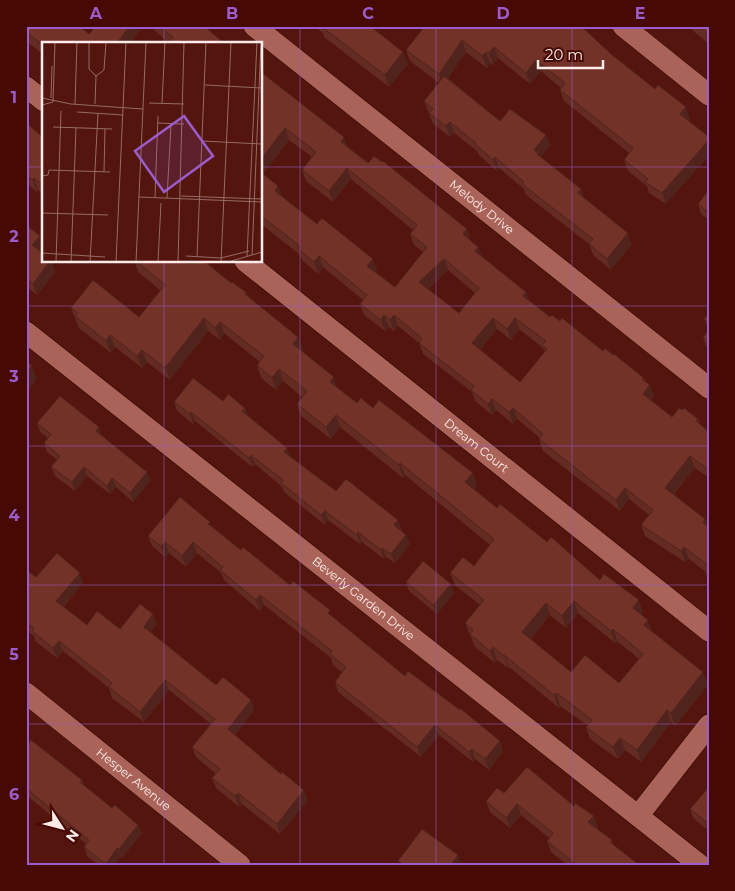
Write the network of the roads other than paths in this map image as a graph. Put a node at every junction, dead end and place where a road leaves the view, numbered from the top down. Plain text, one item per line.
1 (254, 26) edge
2 (623, 26) edge
3 (26, 87) edge
4 (709, 95) edge
5 (42, 99) edge
6 (246, 262) edge
7 (26, 332) edge
8 (709, 388) edge
9 (709, 631) edge
10 (26, 693) edge
11 (709, 725) edge
12 (638, 816) junction
13 (240, 865) edge
14 (700, 865) edge

1 - 8 street, Melody Drive
2 - 4 street
3 - 5 street
6 - 9 street, Dream Court
7 - 12 street, Beverly Garden Drive
10 - 13 street, Hesper Avenue
11 - 12 street
12 - 14 street, Beverly Garden Drive

